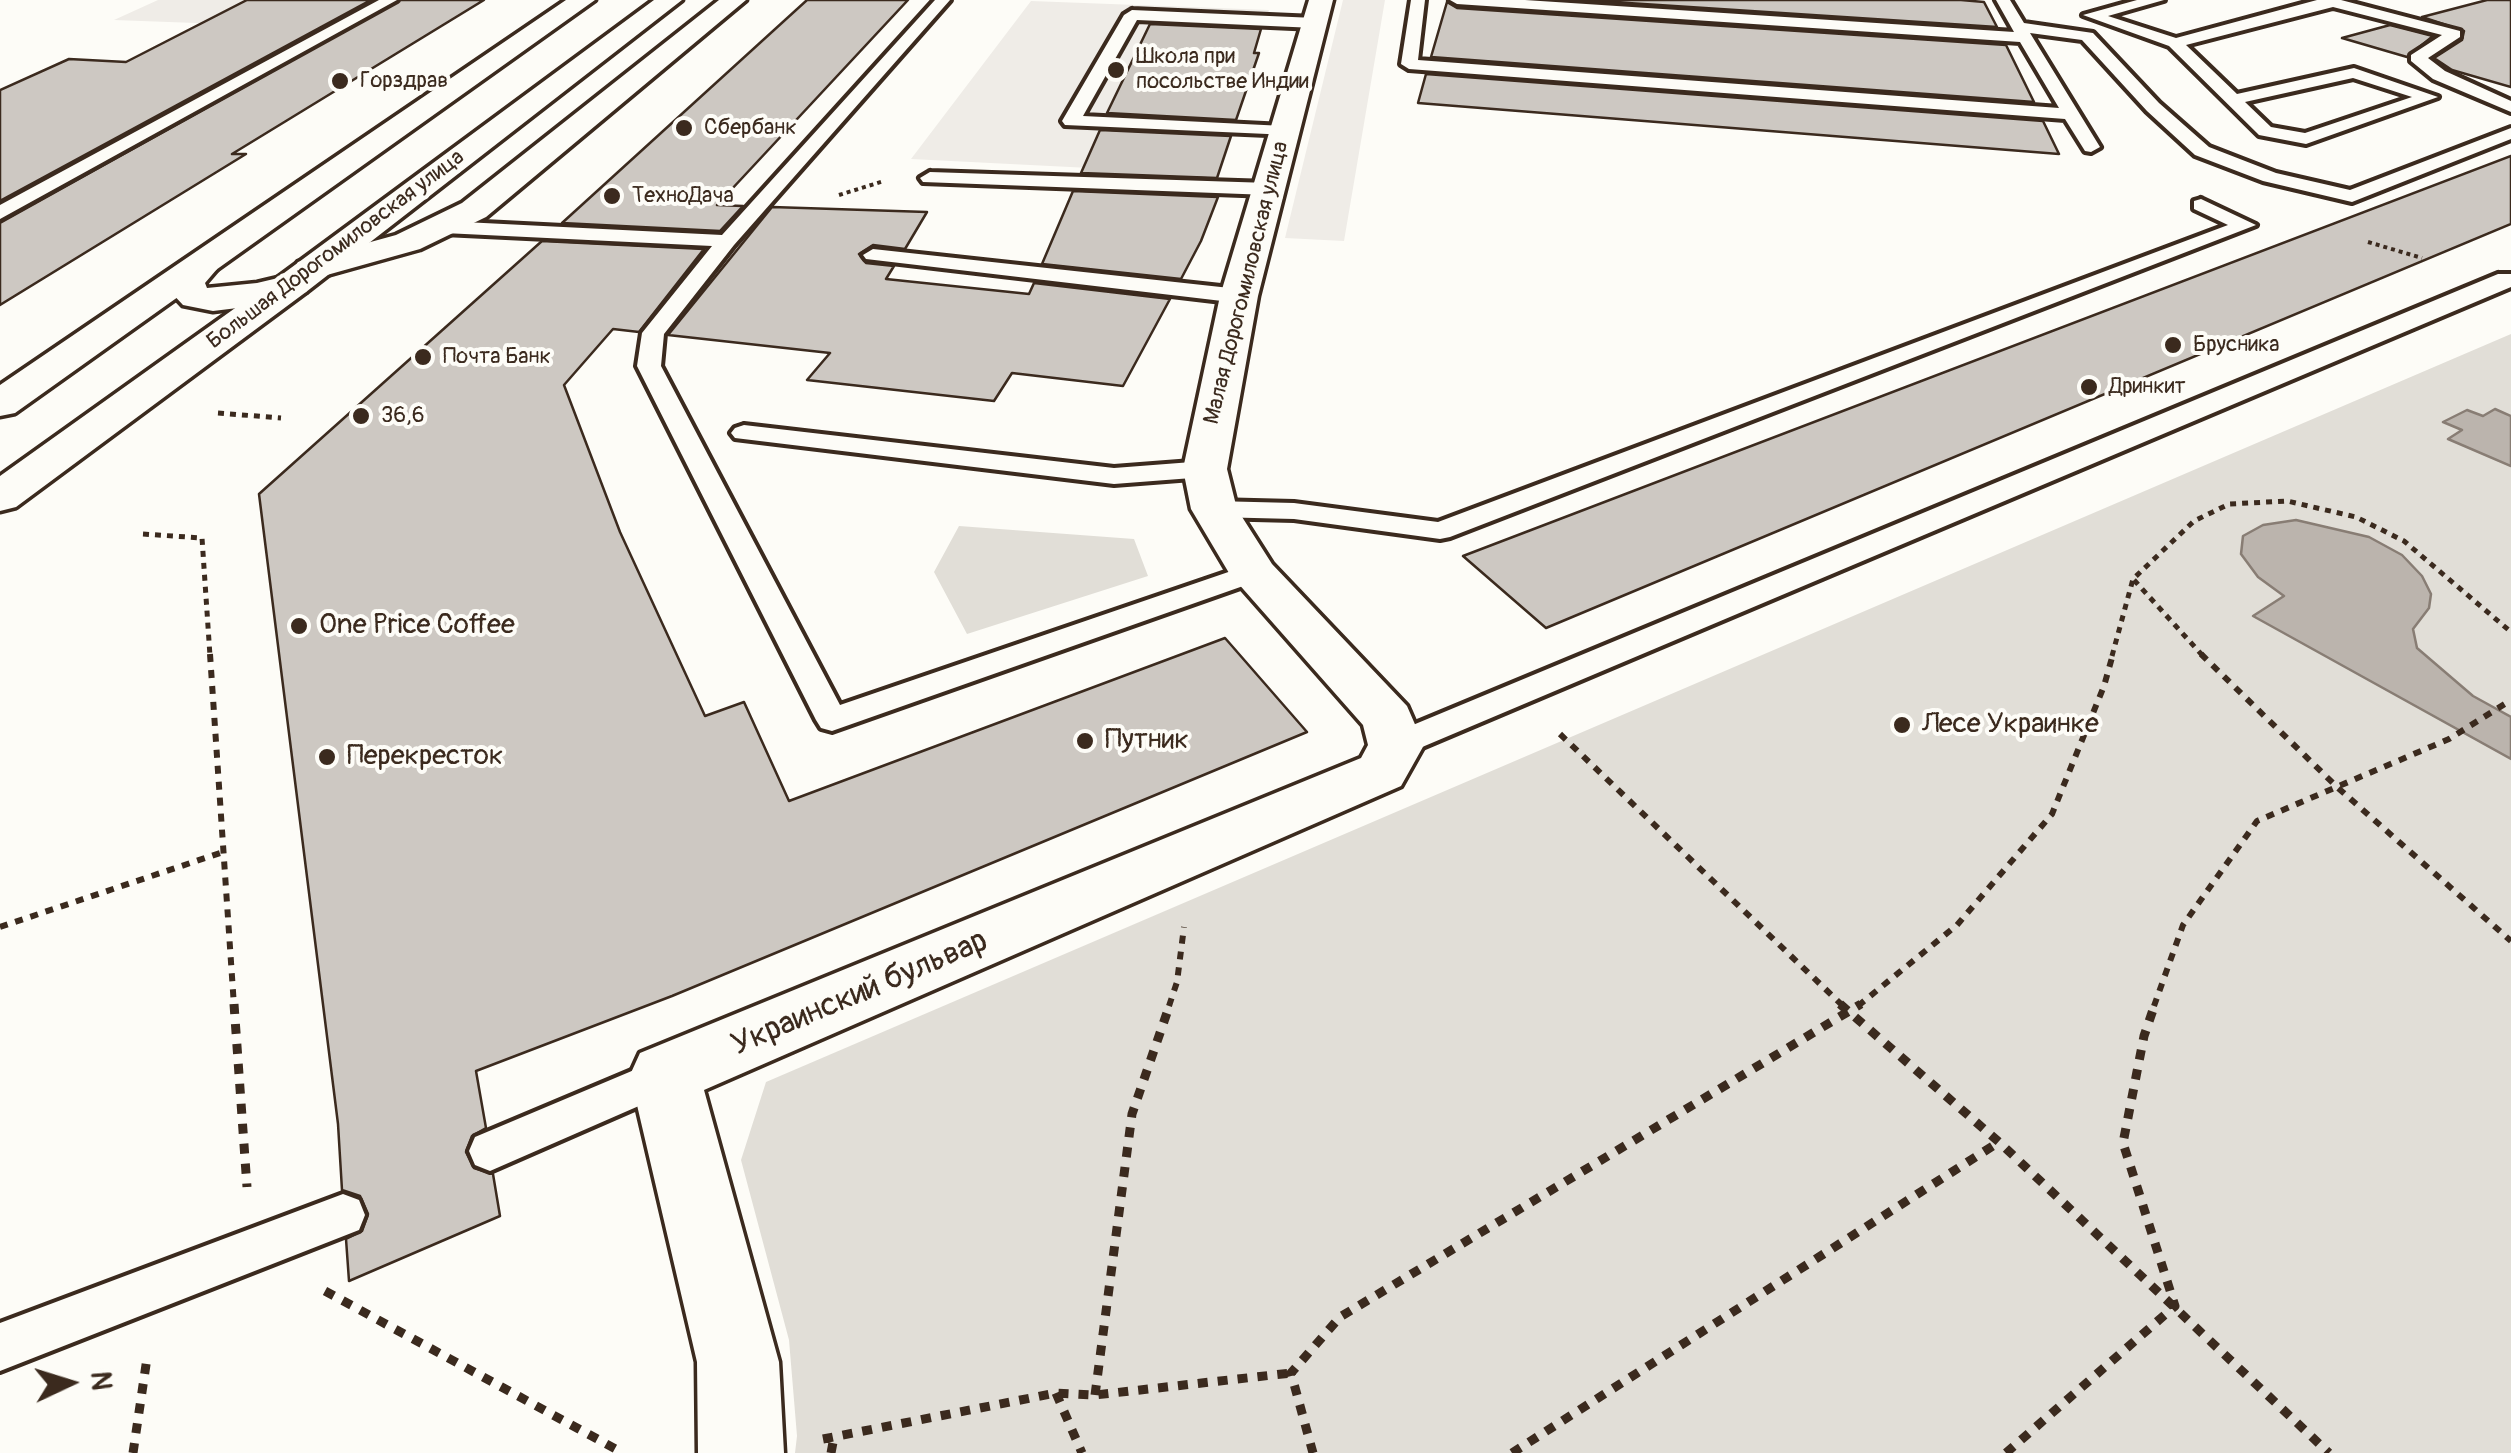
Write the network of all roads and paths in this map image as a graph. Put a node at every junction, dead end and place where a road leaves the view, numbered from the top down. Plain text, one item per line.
1 (390, 0) edge
2 (583, 0) edge
3 (670, 0) edge
4 (734, 0) edge
5 (943, 0) edge
6 (1418, 0) edge
7 (1457, 0) edge
8 (2003, 0) edge
9 (2157, 0) edge
10 (2329, 1) edge
11 (1318, 11) edge
12 (2019, 32) junction
13 (2175, 43) junction
14 (2233, 100) junction
15 (2511, 107) edge
16 (2069, 114) junction
17 (1284, 131) junction
18 (2511, 134) edge
19 (2091, 146) dead end
20 (930, 178) dead end
21 (1268, 188) junction
22 (2200, 205) dead end
23 (0, 213) edge
24 (444, 227) junction
25 (727, 241) junction
26 (873, 254) dead end
27 (199, 269) junction
28 (302, 277) junction
29 (2511, 281) edge
30 (1239, 296) junction
31 (0, 404) edge
32 (202, 412) dead end
33 (280, 418) dead end
34 (744, 433) dead end
35 (1210, 489) junction
36 (0, 496) edge
37 (144, 534) dead end
38 (1253, 574) junction
39 (2133, 579) junction
40 (2511, 632) edge
41 (1520, 695) junction
42 (2508, 701) edge
43 (1396, 744) junction
44 (2337, 787) junction
45 (223, 852) junction
46 (1163, 867) junction
47 (0, 927) edge
48 (2511, 941) edge
49 (1850, 1013) junction
50 (665, 1076) junction
51 (1999, 1142) junction
52 (490, 1151) dead end
53 (343, 1216) dead end
54 (252, 1251) junction
55 (158, 1287) junction
56 (2175, 1306) junction
57 (0, 1347) edge
58 (1291, 1373) junction
59 (1056, 1394) junction
60 (1096, 1395) junction
61 (133, 1453) edge
62 (622, 1453) edge
63 (740, 1453) edge
64 (832, 1453) edge
65 (1082, 1453) edge
66 (1312, 1453) edge
67 (1512, 1453) edge
68 (2006, 1453) edge
69 (2330, 1453) edge

1 - 23 lane
2 - 27 street
3 - 28 street, Большая Дорогомиловская улица
4 - 24 street
5 - 25 lane
6 - 16 lane
7 - 12 lane
8 - 12 lane
9 - 13 lane
10 - 13 lane
10 - 15 lane
11 - 17 street, Малая Дорогомиловская улица
11 - 17 lane
12 - 16 lane
12 - 18 lane
13 - 14 lane
14 - 14 lane
16 - 19 lane
17 - 21 street, Малая Дорогомиловская улица
20 - 21 lane
21 - 30 street, Малая Дорогомиловская улица
22 - 35 lane
24 - 25 lane
24 - 28 street
25 - 38 lane
26 - 30 lane
27 - 28 street
27 - 31 street
28 - 36 street, Большая Дорогомиловская улица
29 - 41 lane
30 - 35 street, Малая Дорогомиловская улица
32 - 33 path
34 - 35 lane
35 - 38 street
37 - 45 path
38 - 43 street
39 - 40 path
39 - 44 path
39 - 49 path
41 - 43 lane
41 - 49 path
42 - 44 path
43 - 46 street, Украинский бульвар
44 - 48 path
44 - 56 path
45 - 47 path
45 - 54 path
46 - 50 street, Украинский бульвар
46 - 60 path
49 - 51 path
49 - 58 path
50 - 52 lane
50 - 63 street
51 - 56 path
51 - 67 path
53 - 54 lane
54 - 55 lane
54 - 62 path
55 - 57 lane
55 - 61 path
56 - 68 path
56 - 69 path
58 - 60 path
58 - 66 path
59 - 60 path
59 - 64 path
59 - 65 path

